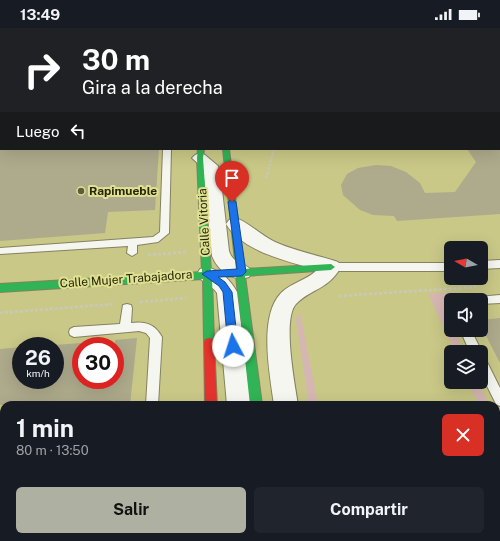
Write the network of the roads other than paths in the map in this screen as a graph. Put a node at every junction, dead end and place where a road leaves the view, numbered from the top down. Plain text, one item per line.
1 (167, 150) edge
2 (226, 150) edge
3 (199, 152) edge
4 (241, 200) dead end
5 (235, 220) junction
6 (133, 242) junction
7 (0, 251) edge
8 (132, 253) dead end
9 (500, 264) edge
10 (488, 265) edge
11 (331, 267) junction
12 (444, 267) edge
13 (242, 272) junction
14 (207, 274) junction
15 (0, 288) edge
16 (500, 299) edge
17 (488, 300) edge
18 (127, 304) road end
19 (125, 328) junction
20 (74, 332) dead end
21 (488, 376) edge
22 (500, 400) edge
23 (152, 401) edge
24 (211, 401) edge
25 (239, 401) edge
26 (256, 401) edge
27 (286, 401) edge

1 - 6 lane
2 - 5 main road
3 - 13 street, Calle Vitoria
3 - 14 main road, Calle Vitoria
4 - 5 main road
5 - 11 street
5 - 13 main road
6 - 7 lane
6 - 8 lane
9 - 10 lane
11 - 12 lane
11 - 13 main road
11 - 27 street
13 - 14 main road
13 - 26 main road
14 - 15 main road, Calle Mujer Trabajadora
14 - 24 main road, Calle Vitoria
14 - 25 street, Calle Mujer Trabajadora
16 - 17 lane
18 - 19 lane
19 - 20 lane
19 - 23 lane
21 - 22 lane

